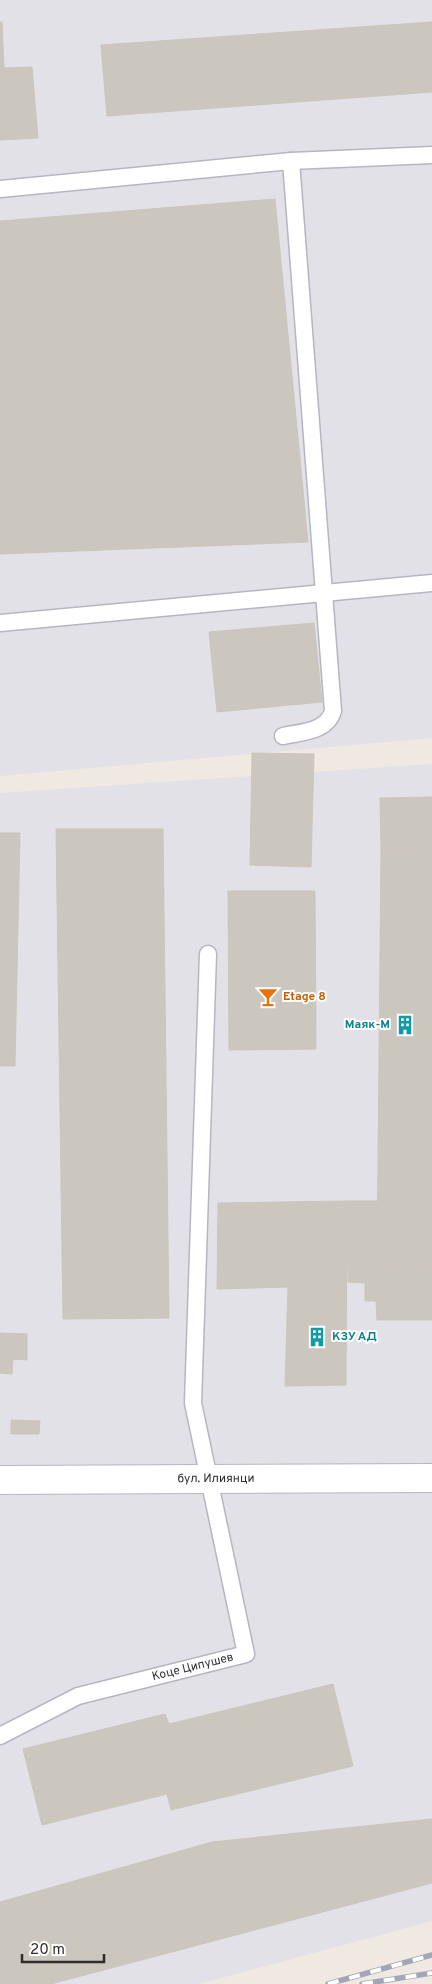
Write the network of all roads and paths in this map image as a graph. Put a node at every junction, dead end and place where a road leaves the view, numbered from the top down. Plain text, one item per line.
1 (432, 155) edge
2 (291, 161) junction
3 (0, 189) edge
4 (432, 583) edge
5 (324, 592) junction
6 (0, 623) edge
7 (283, 736) dead end
8 (208, 954) dead end
9 (208, 1478) junction
10 (432, 1478) edge
11 (0, 1480) edge
12 (0, 1736) edge

1 - 2 lane
2 - 3 lane
2 - 5 lane
4 - 5 lane
5 - 6 lane
5 - 7 lane
8 - 9 lane
9 - 10 street, бул. Илиянци
9 - 11 street, бул. Илиянци
9 - 12 lane, Коце Ципушев

